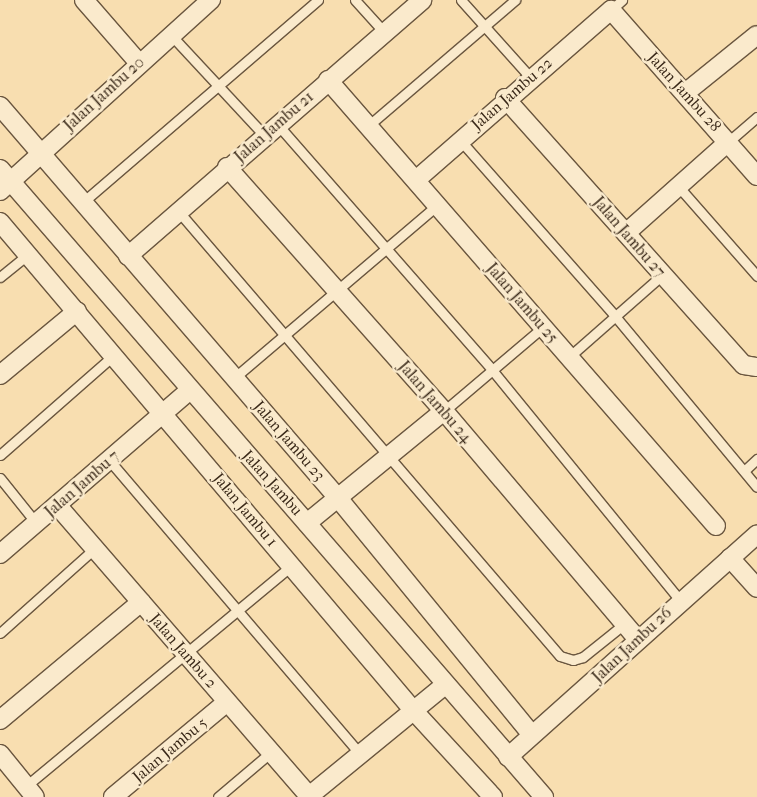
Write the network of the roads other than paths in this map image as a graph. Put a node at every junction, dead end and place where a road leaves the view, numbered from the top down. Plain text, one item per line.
1 (84, 0) edge
2 (211, 0) edge
3 (318, 0) edge
4 (355, 0) edge
5 (422, 0) edge
6 (461, 0) edge
7 (515, 0) edge
8 (616, 5) edge
9 (484, 25) junction
10 (384, 32) junction
11 (171, 35) junction
12 (757, 35) edge
13 (139, 63) junction
14 (530, 77) junction
15 (328, 80) junction
16 (218, 86) junction
17 (685, 93) junction
18 (505, 98) junction
19 (0, 106) edge
20 (757, 116) edge
21 (368, 126) junction
22 (272, 130) junction
23 (460, 139) junction
24 (728, 142) junction
25 (39, 152) junction
26 (227, 168) junction
27 (757, 176) edge
28 (3, 180) edge
29 (416, 180) junction
30 (678, 186) junction
31 (83, 202) junction
32 (437, 205) junction
33 (179, 212) junction
34 (0, 222) edge
35 (626, 232) junction
36 (388, 249) junction
37 (28, 254) junction
38 (128, 256) junction
39 (662, 275) junction
40 (757, 276) edge
41 (0, 277) edge
42 (336, 291) junction
43 (77, 311) junction
44 (615, 316) junction
45 (543, 327) junction
46 (284, 336) junction
47 (115, 353) junction
48 (569, 356) junction
49 (757, 367) edge
50 (493, 371) junction
51 (0, 375) edge
52 (234, 378) junction
53 (189, 391) junction
54 (444, 411) junction
55 (163, 413) junction
56 (0, 455) edge
57 (389, 457) junction
58 (757, 459) edge
59 (109, 460) junction
60 (744, 471) junction
61 (0, 478) edge
62 (757, 487) edge
63 (338, 498) junction
64 (57, 505) junction
65 (36, 523) junction
66 (307, 523) junction
67 (716, 526) dead end
68 (757, 534) edge
69 (94, 549) junction
70 (0, 554) edge
71 (730, 558) junction
72 (292, 565) junction
73 (757, 588) edge
74 (680, 600) junction
75 (141, 602) junction
76 (238, 609) junction
77 (624, 624) junction
78 (0, 633) edge
79 (638, 640) junction
80 (185, 653) junction
81 (446, 684) junction
82 (227, 702) junction
83 (413, 710) junction
84 (0, 720) edge
85 (532, 735) junction
86 (270, 752) junction
87 (359, 753) junction
88 (0, 754) edge
89 (508, 756) junction
90 (30, 791) edge
91 (113, 797) edge
92 (218, 797) edge
93 (309, 797) edge
94 (493, 797) edge
95 (544, 797) edge

1 - 13 street
2 - 11 street, Jalan Jambu 20
3 - 16 lane
4 - 10 lane
5 - 10 street, Jalan Jambu 21
6 - 9 lane
7 - 9 lane
8 - 14 street, Jalan Jambu 22
8 - 17 street, Jalan Jambu 28
9 - 14 lane
9 - 21 lane
10 - 15 street, Jalan Jambu 21
11 - 13 street, Jalan Jambu 20
11 - 16 lane
12 - 17 street
13 - 25 street, Jalan Jambu 20
14 - 18 street, Jalan Jambu 22
15 - 21 street, Jalan Jambu 25
15 - 22 street, Jalan Jambu 21
16 - 22 lane
16 - 31 lane
17 - 24 street, Jalan Jambu 28
18 - 23 street, Jalan Jambu 22
18 - 35 street, Jalan Jambu 27
19 - 25 street, Jalan Jambu 23
20 - 24 lane
21 - 29 street, Jalan Jambu 25
22 - 26 street, Jalan Jambu 21
22 - 36 lane
23 - 29 street, Jalan Jambu 22
23 - 44 lane
24 - 27 street, Jalan Jambu 28
24 - 30 street
25 - 28 street, Jalan Jambu 20
25 - 31 street, Jalan Jambu 23
26 - 33 street, Jalan Jambu 21
26 - 42 street, Jalan Jambu 24
28 - 53 street, Jalan Jambu
29 - 32 street, Jalan Jambu 25
30 - 35 street
30 - 40 lane
31 - 38 street, Jalan Jambu 23
32 - 36 lane
32 - 45 street, Jalan Jambu 25
33 - 38 street, Jalan Jambu 21
33 - 46 lane
34 - 37 street, Jalan Jambu 1
35 - 39 street, Jalan Jambu 27
36 - 42 lane
36 - 50 lane
37 - 41 lane
37 - 43 street, Jalan Jambu 1
38 - 52 street, Jalan Jambu 23
39 - 44 lane
39 - 49 street, Jalan Jambu 27
42 - 46 lane
42 - 54 street, Jalan Jambu 24
43 - 47 street, Jalan Jambu 1
43 - 51 street
44 - 48 lane
44 - 60 lane
45 - 48 street, Jalan Jambu 25
45 - 50 lane
46 - 52 lane
46 - 57 lane
47 - 55 street, Jalan Jambu 1
47 - 56 lane
48 - 67 street, Jalan Jambu 25
50 - 54 lane
50 - 74 lane
52 - 63 street, Jalan Jambu 23
53 - 55 street, Jalan Jambu 7
53 - 66 street, Jalan Jambu
54 - 57 street
54 - 77 street, Jalan Jambu 24
55 - 59 street, Jalan Jambu 7
55 - 72 street, Jalan Jambu 1
57 - 63 street
57 - 77 lane
58 - 60 lane
59 - 64 street, Jalan Jambu 7
59 - 76 lane
60 - 62 lane
61 - 65 lane
63 - 66 street
63 - 85 street, Jalan Jambu 23
64 - 65 street, Jalan Jambu 7
64 - 69 street, Jalan Jambu 2
65 - 70 street, Jalan Jambu 7
66 - 81 street, Jalan Jambu
68 - 71 street, Jalan Jambu 26
69 - 75 street, Jalan Jambu 2
69 - 78 lane
71 - 73 street
71 - 74 street, Jalan Jambu 26
72 - 76 lane
72 - 83 street, Jalan Jambu 1
74 - 79 street, Jalan Jambu 26
75 - 80 street, Jalan Jambu 2
75 - 84 street
76 - 80 lane
76 - 87 lane
77 - 79 street, Jalan Jambu 24
79 - 85 street, Jalan Jambu 26
80 - 82 street, Jalan Jambu 2
80 - 90 lane
81 - 83 street
81 - 89 street, Jalan Jambu
82 - 86 street, Jalan Jambu 2
82 - 91 street, Jalan Jambu 5
83 - 87 street
83 - 94 street, Jalan Jambu 1
85 - 89 street, Jalan Jambu 26
86 - 92 lane
86 - 93 street, Jalan Jambu 2
87 - 93 street
88 - 90 street
89 - 95 street, Jalan Jambu

